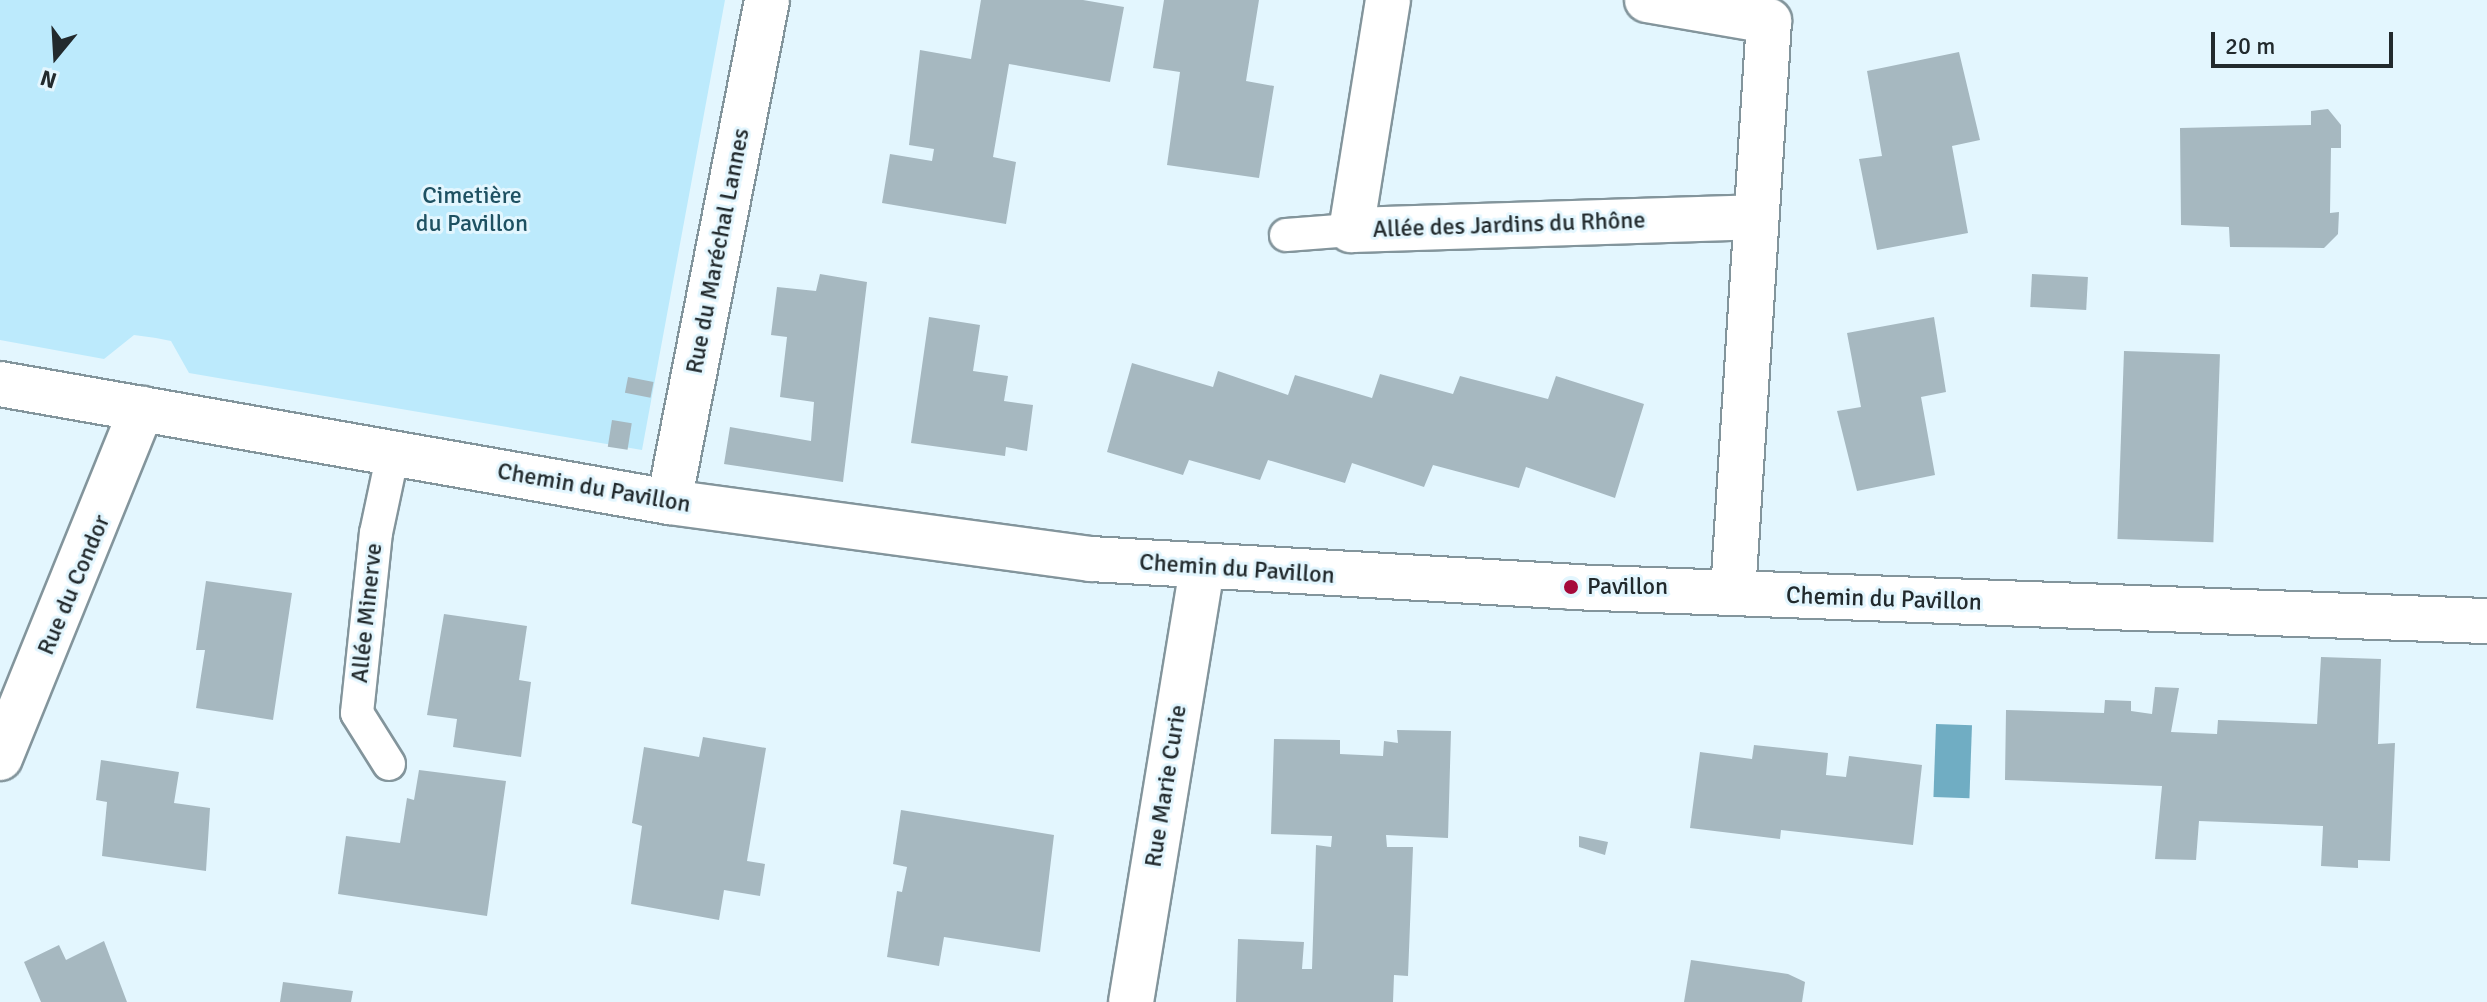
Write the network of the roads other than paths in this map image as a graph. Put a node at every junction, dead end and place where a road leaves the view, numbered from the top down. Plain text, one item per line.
1 (767, 0) edge
2 (1388, 0) edge
3 (1647, 0) edge
4 (1771, 10) edge
5 (1756, 217) junction
6 (1351, 230) junction
7 (1286, 235) dead end
8 (0, 384) edge
9 (142, 409) junction
10 (393, 453) junction
11 (669, 502) junction
12 (1202, 569) junction
13 (1733, 593) junction
14 (2487, 621) edge
15 (0, 758) edge
16 (389, 764) dead end
17 (1131, 1002) edge

1 - 11 street, Rue du Maréchal Lannes
2 - 6 street, Allée des Jardins du Rhône
3 - 4 street
4 - 5 street
5 - 6 street, Allée des Jardins du Rhône
5 - 13 street
6 - 7 lane
8 - 9 street, Chemin du Pavillon
9 - 10 street, Chemin du Pavillon
9 - 15 street, Rue du Condor
10 - 11 street, Chemin du Pavillon
10 - 16 lane, Allée Minerve
11 - 12 street, Chemin du Pavillon
12 - 13 street, Chemin du Pavillon
12 - 17 street, Rue Marie Curie
13 - 14 street, Chemin du Pavillon

